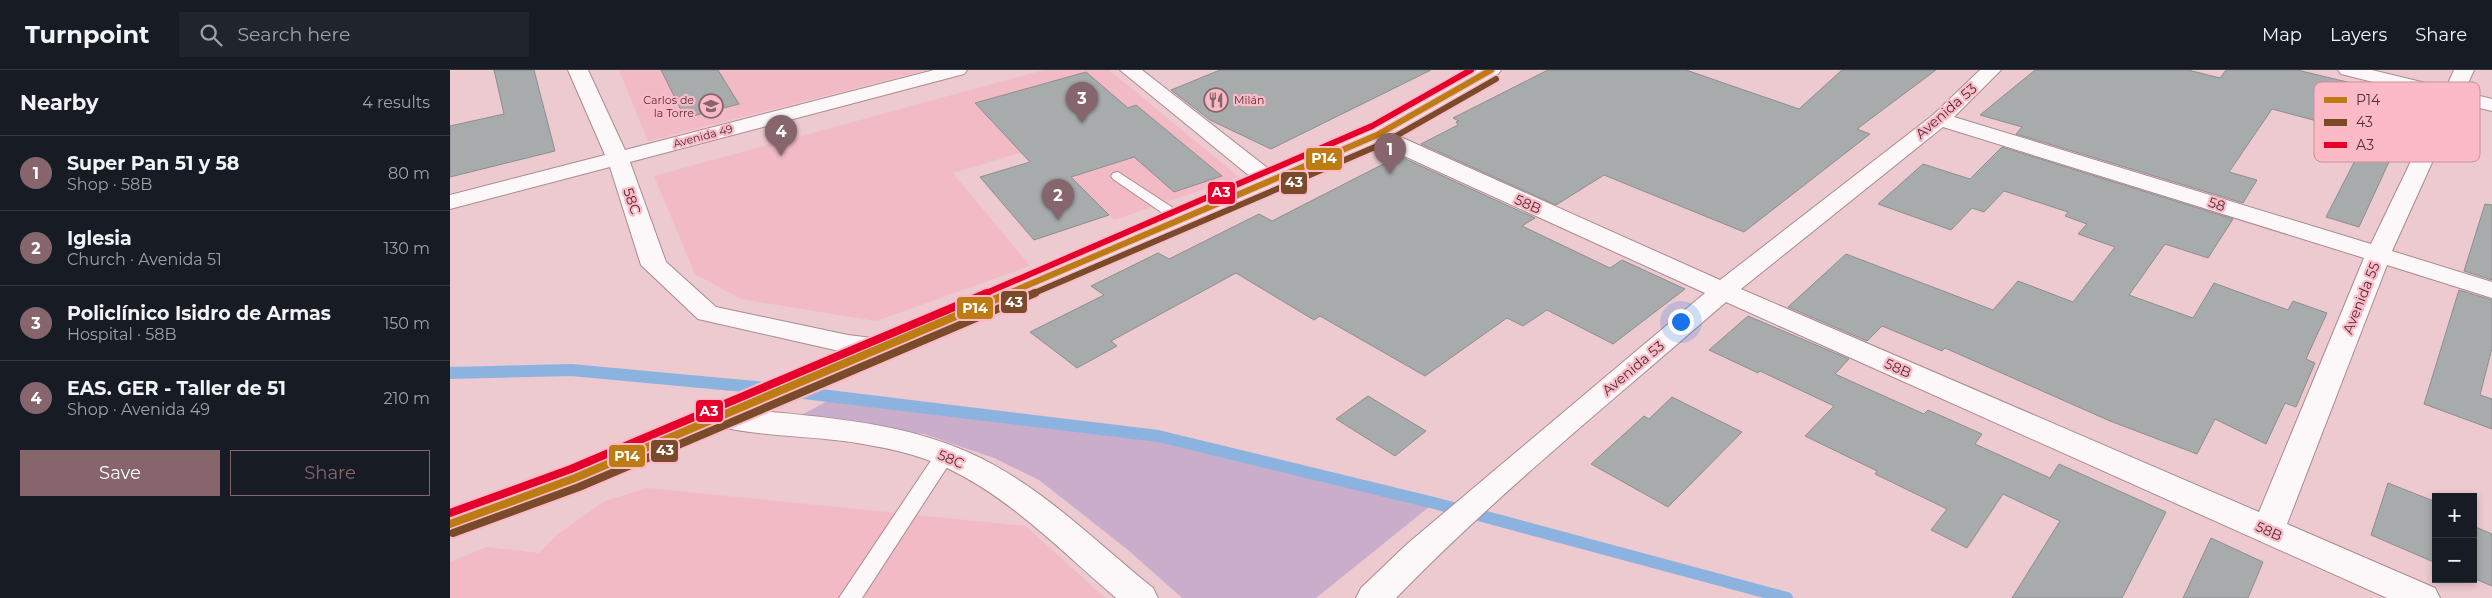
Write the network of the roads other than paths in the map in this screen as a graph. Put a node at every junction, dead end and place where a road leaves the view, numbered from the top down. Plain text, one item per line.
1 (578, 70) edge
2 (957, 70) edge
3 (1130, 70) edge
4 (1491, 70) edge
5 (1991, 70) edge
6 (2348, 70) edge
7 (2464, 70) edge
8 (2396, 82) edge
9 (2458, 82) edge
10 (1940, 119) junction
11 (1377, 135) junction
12 (618, 159) junction
13 (2422, 162) edge
14 (1118, 176) dead end
15 (1271, 182) junction
16 (450, 202) edge
17 (1182, 220) junction
18 (2379, 254) junction
19 (2492, 290) edge
20 (1723, 291) junction
21 (886, 347) junction
22 (721, 417) junction
23 (945, 455) junction
24 (450, 524) edge
25 (2268, 531) junction
26 (850, 598) edge
27 (1140, 598) edge
28 (1374, 598) edge
29 (2422, 598) edge

1 - 12 street, 58C
2 - 12 street, Avenida 49
3 - 15 street
4 - 11 street
5 - 10 street, Avenida 53
6 - 8 street
7 - 9 street, Avenida 55
10 - 18 street, 58
10 - 20 street, Avenida 53
11 - 15 street
11 - 20 street, 58B
12 - 16 street, Avenida 49
12 - 21 street, 58C
13 - 18 street, Avenida 55
14 - 17 lane
15 - 17 street
17 - 21 street
18 - 19 street, 58
18 - 25 street, Avenida 55
20 - 25 street, 58B
20 - 28 street, Avenida 53
21 - 22 street
22 - 23 street, 58C
22 - 24 street
23 - 26 lane
23 - 27 street, 58C
25 - 29 street, 58B

